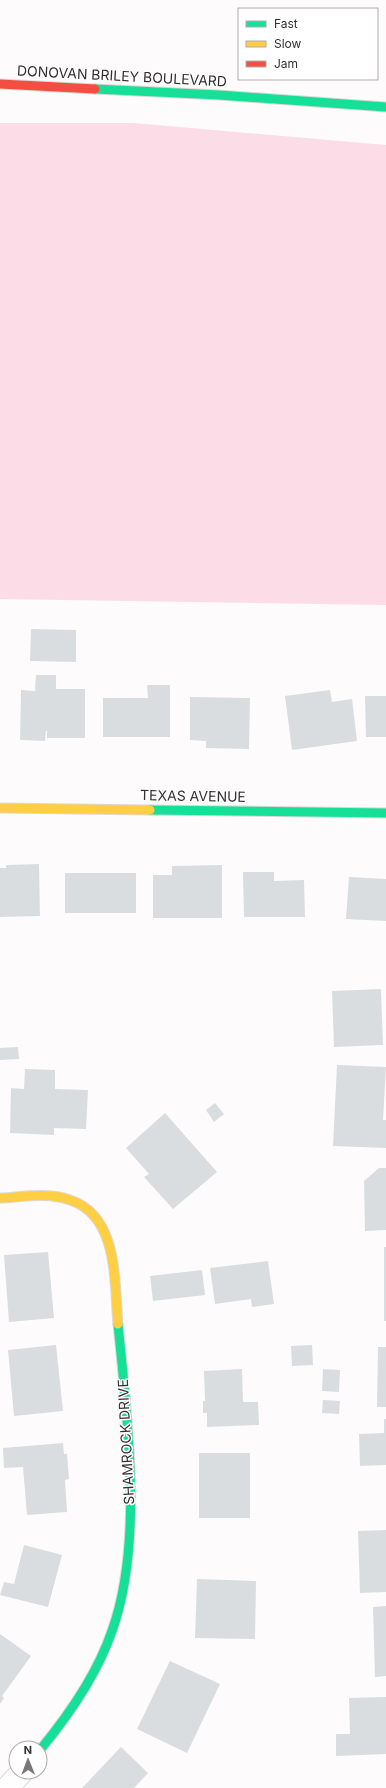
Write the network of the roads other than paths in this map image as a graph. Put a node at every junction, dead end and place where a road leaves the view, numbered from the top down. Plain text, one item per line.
1 (0, 84) edge
2 (386, 107) edge
3 (0, 808) edge
4 (386, 813) edge
5 (0, 1198) edge
6 (48, 1741) edge
7 (14, 1780) edge
8 (7, 1788) edge

1 - 2 street, DONOVAN BRILEY BOULEVARD
3 - 4 street, TEXAS AVENUE
5 - 6 street, SHAMROCK DRIVE
7 - 8 street

